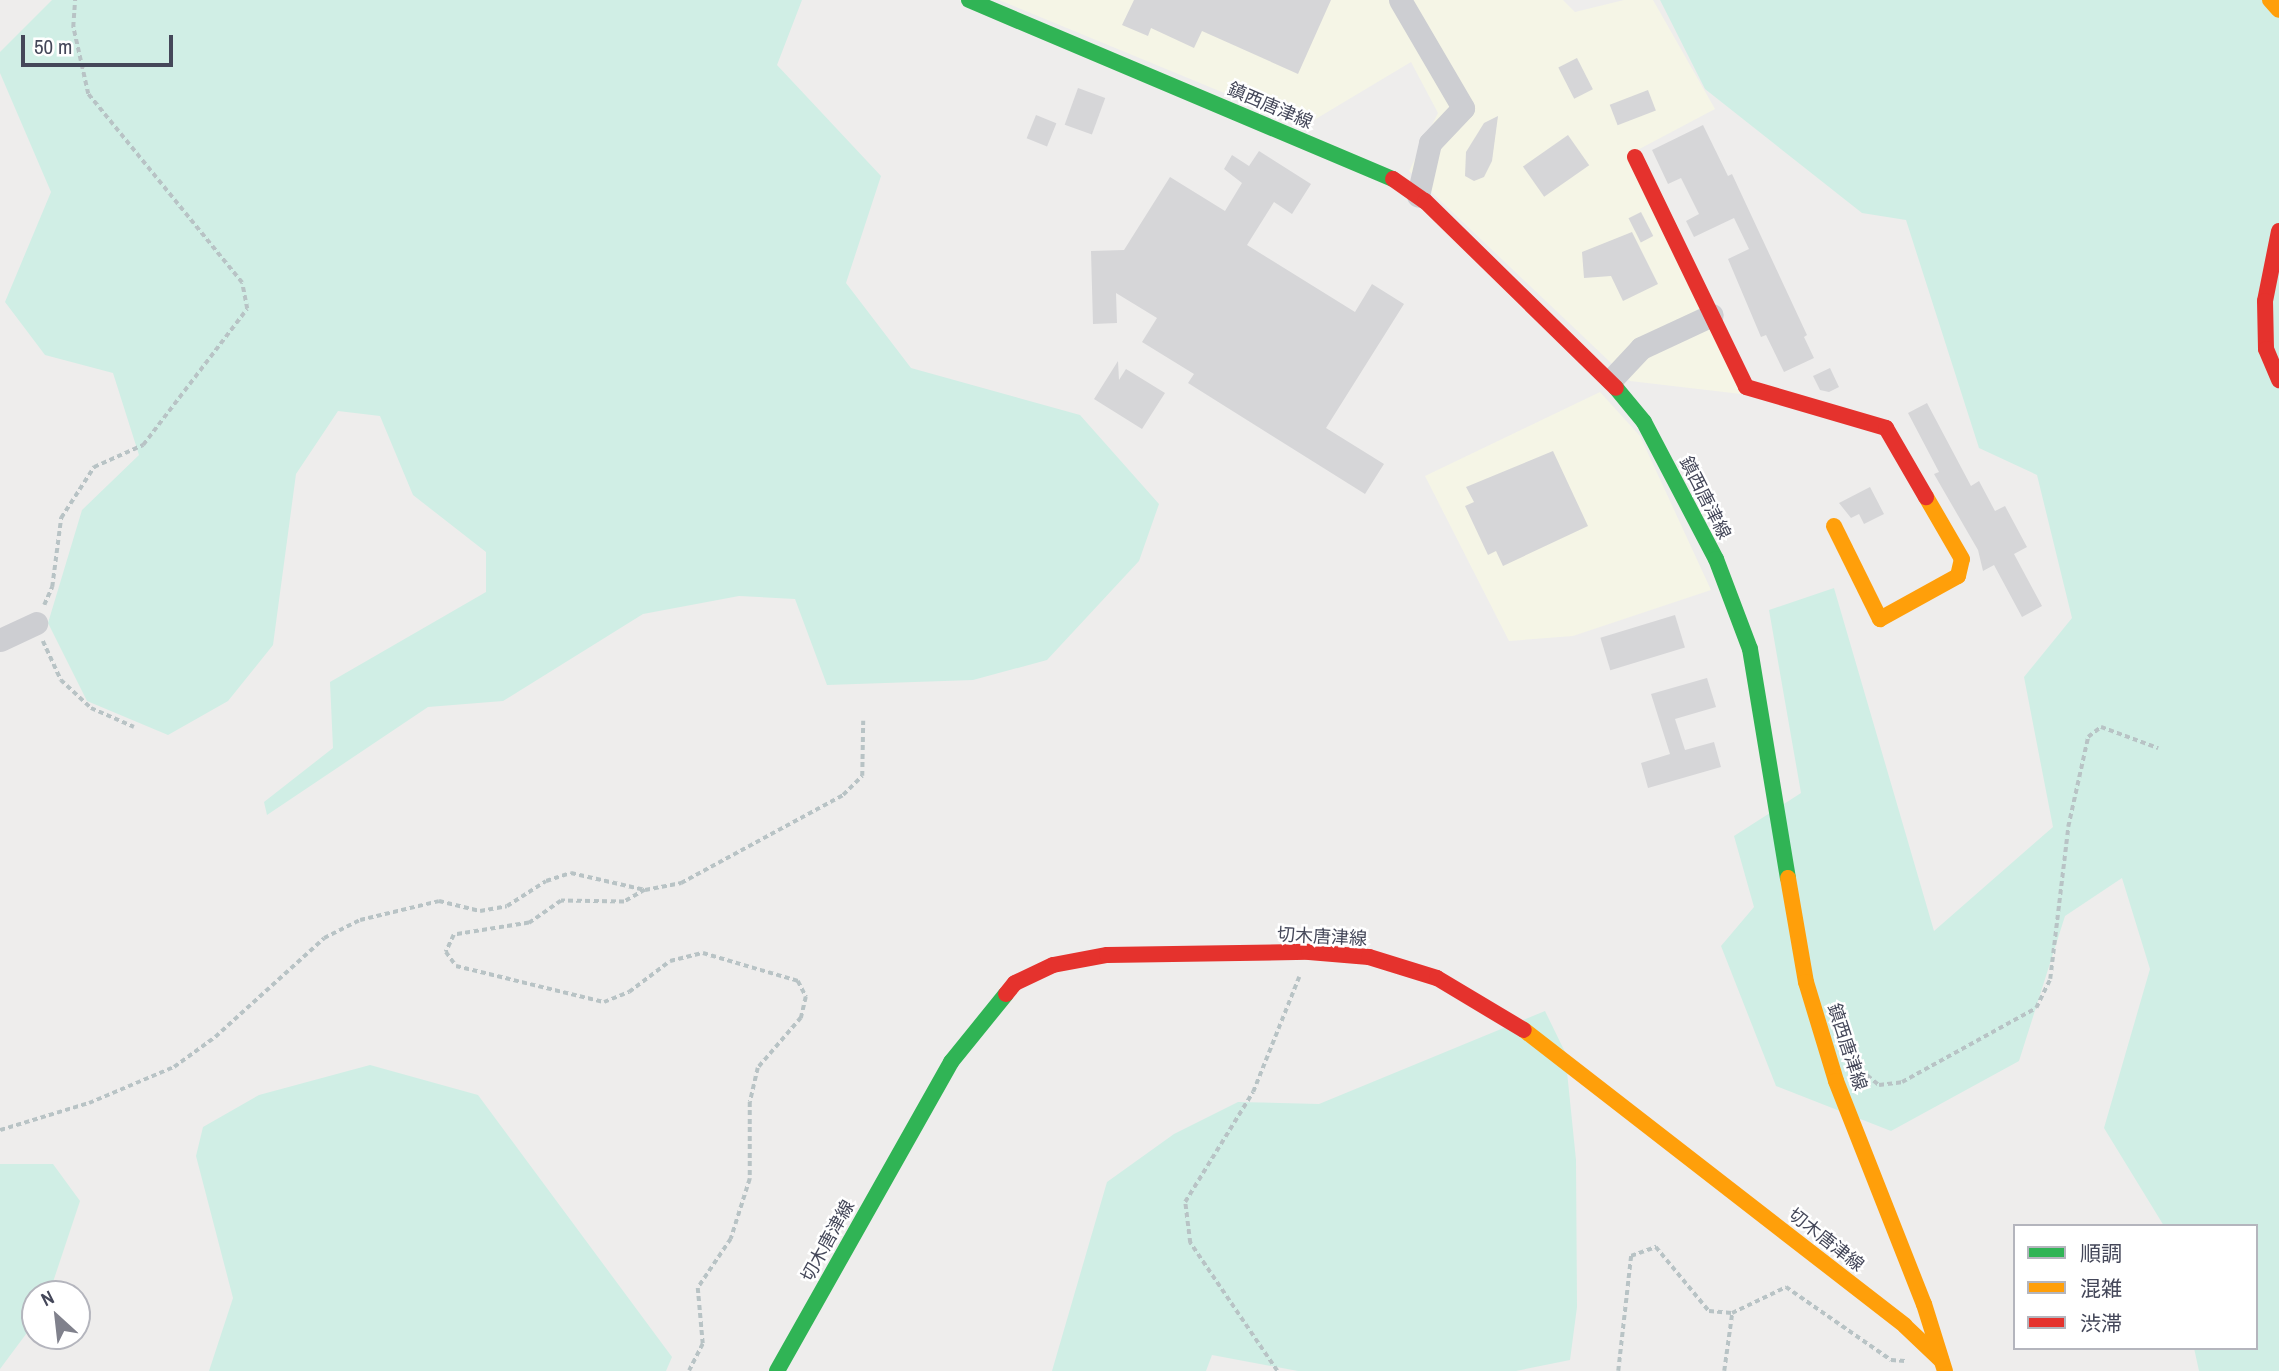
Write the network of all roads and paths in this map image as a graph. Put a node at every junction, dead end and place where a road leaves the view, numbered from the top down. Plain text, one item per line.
1 (75, 0) edge
2 (969, 0) edge
3 (1400, 0) edge
4 (2270, 0) edge
5 (2279, 10) edge
6 (1635, 157) dead end
7 (1418, 196) junction
8 (2279, 231) edge
9 (1712, 315) junction
10 (1612, 379) junction
11 (2279, 380) edge
12 (1834, 526) dead end
13 (36, 623) junction
14 (0, 640) edge
15 (863, 720) dead end
16 (134, 727) dead end
17 (2158, 748) dead end
18 (645, 890) junction
19 (1309, 952) junction
20 (1855, 1059) dead end
21 (0, 1130) edge
22 (1732, 1313) junction
23 (1947, 1368) edge
24 (689, 1371) edge
25 (777, 1371) edge
26 (1277, 1371) edge
27 (1618, 1371) edge
28 (1724, 1371) edge

1 - 13 path
2 - 7 main road, 鎮西唐津線
3 - 7 street
4 - 5 main road
6 - 9 main road
7 - 10 main road, 鎮西唐津線
8 - 11 main road
9 - 10 street
9 - 12 main road
10 - 23 main road, 鎮西唐津線
13 - 14 street
13 - 16 path
15 - 18 path
17 - 20 path
18 - 21 path
18 - 24 path
19 - 23 main road, 切木唐津線
19 - 25 main road, 切木唐津線
19 - 26 path
22 - 23 path
22 - 27 path
22 - 28 path

